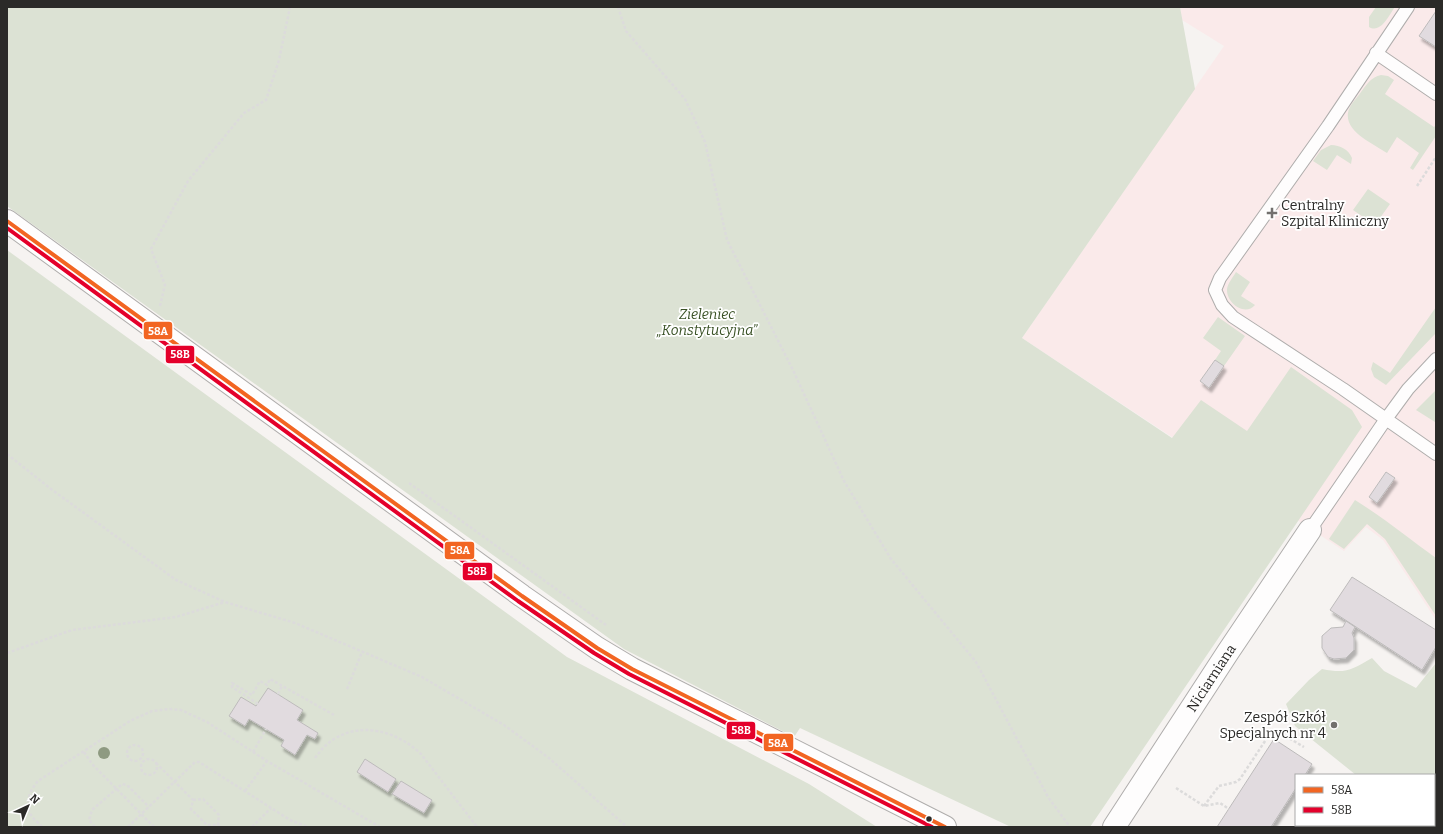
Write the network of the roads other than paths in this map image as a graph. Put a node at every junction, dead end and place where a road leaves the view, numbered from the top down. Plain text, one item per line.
1 (1408, 7) edge
2 (1376, 54) junction
3 (1436, 94) edge
4 (7, 221) edge
5 (1436, 359) edge
6 (1386, 419) junction
7 (1436, 454) edge
8 (1310, 530) joint
9 (945, 827) edge
10 (1114, 827) edge

1 - 2 lane
2 - 3 lane
2 - 6 lane
4 - 9 street
5 - 6 lane
6 - 7 lane
6 - 8 lane
8 - 10 street, Niciarniana

